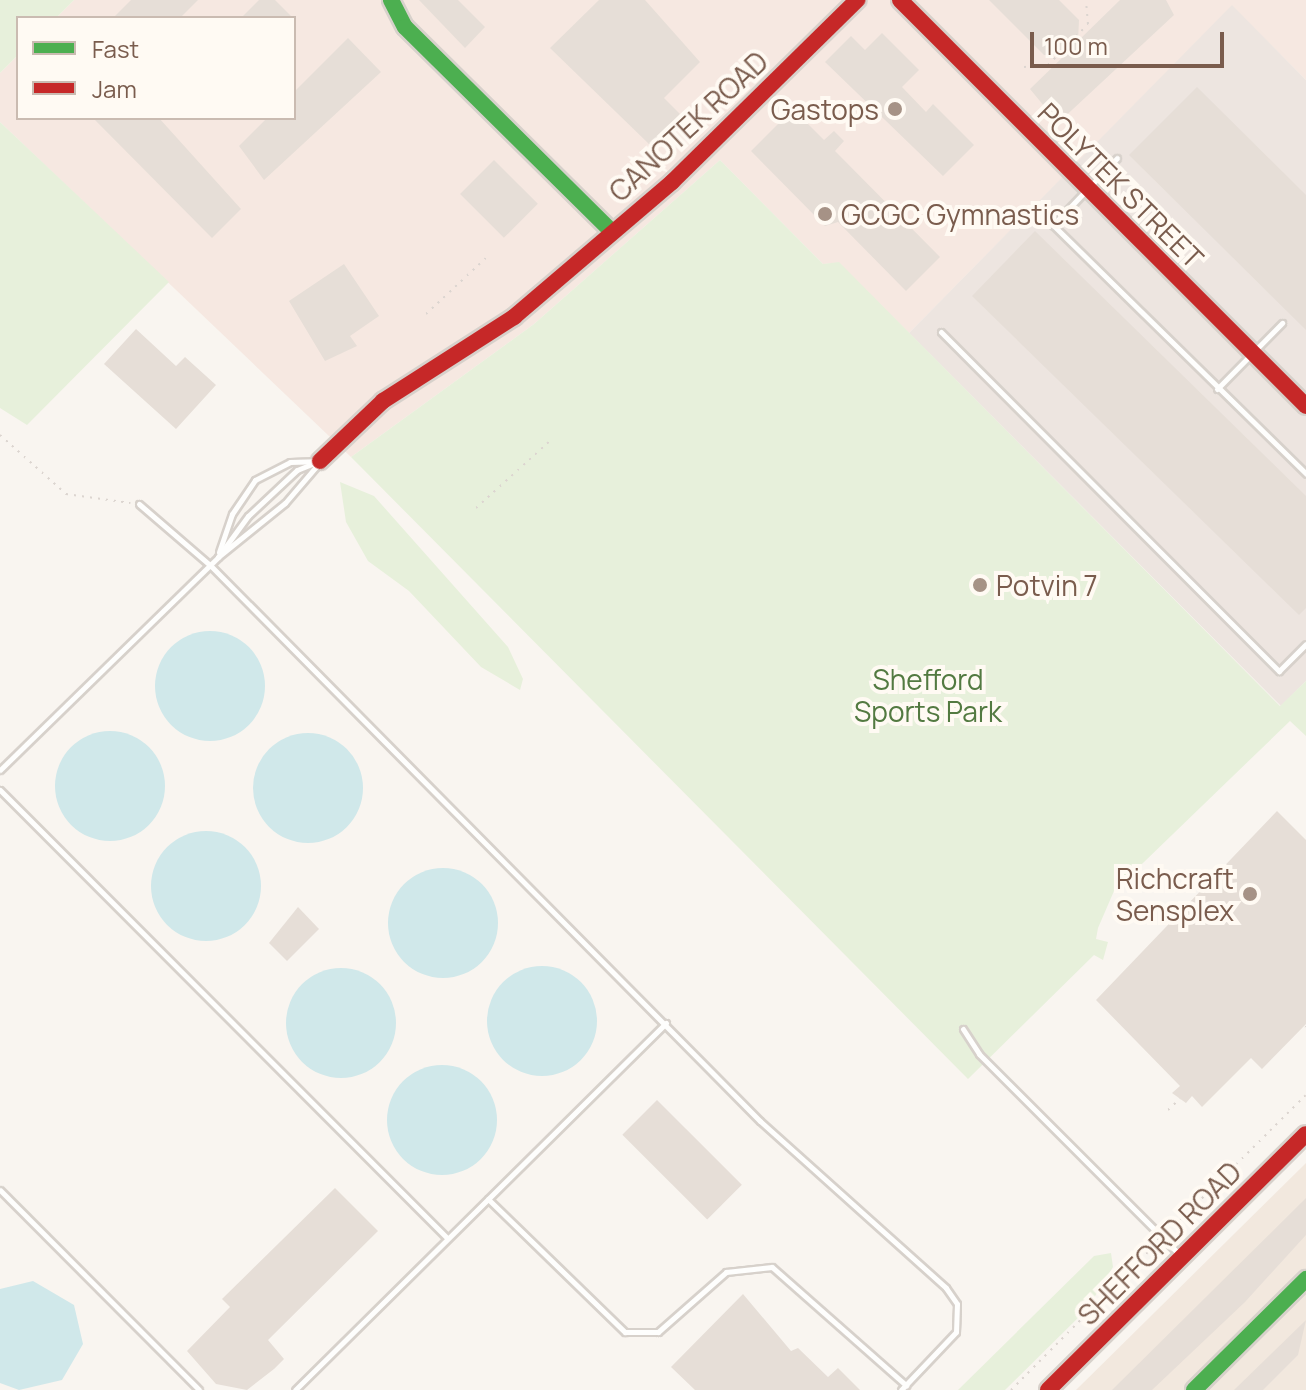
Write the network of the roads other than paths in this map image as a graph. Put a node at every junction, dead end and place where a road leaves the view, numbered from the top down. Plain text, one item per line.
1 (391, 0) edge
2 (857, 0) edge
3 (900, 0) edge
4 (1117, 158) dead end
5 (1084, 188) junction
6 (612, 232) junction
7 (1282, 323) dead end
8 (941, 332) dead end
9 (1252, 353) junction
10 (1217, 389) junction
11 (1306, 406) edge
12 (320, 461) junction
13 (1306, 474) edge
14 (139, 504) road end
15 (218, 557) junction
16 (210, 565) junction
17 (1306, 644) edge
18 (0, 770) edge
19 (0, 790) edge
20 (666, 1023) junction
21 (963, 1029) dead end
22 (1306, 1134) edge
23 (0, 1190) edge
24 (488, 1199) junction
25 (447, 1238) junction
26 (1182, 1257) junction
27 (1306, 1279) edge
28 (903, 1388) edge
29 (199, 1390) edge
30 (295, 1390) edge
31 (1048, 1390) edge
32 (1194, 1390) edge

1 - 6 street, CANOTEK ROAD
2 - 6 street, CANOTEK ROAD
3 - 5 street, POLYTEK STREET
4 - 5 lane
5 - 9 street, POLYTEK STREET
5 - 10 lane
6 - 12 street
7 - 9 lane
8 - 17 lane
9 - 10 lane
9 - 11 street, POLYTEK STREET
10 - 13 lane
12 - 15 lane
12 - 15 lane
12 - 15 lane
14 - 16 lane
15 - 16 lane
16 - 18 lane
16 - 20 lane
19 - 25 lane
20 - 24 lane
20 - 28 lane
21 - 26 lane
22 - 26 street, SHEFFORD ROAD
23 - 29 lane
24 - 25 lane
24 - 28 lane
25 - 30 lane
26 - 31 street, SHEFFORD ROAD
27 - 32 street

